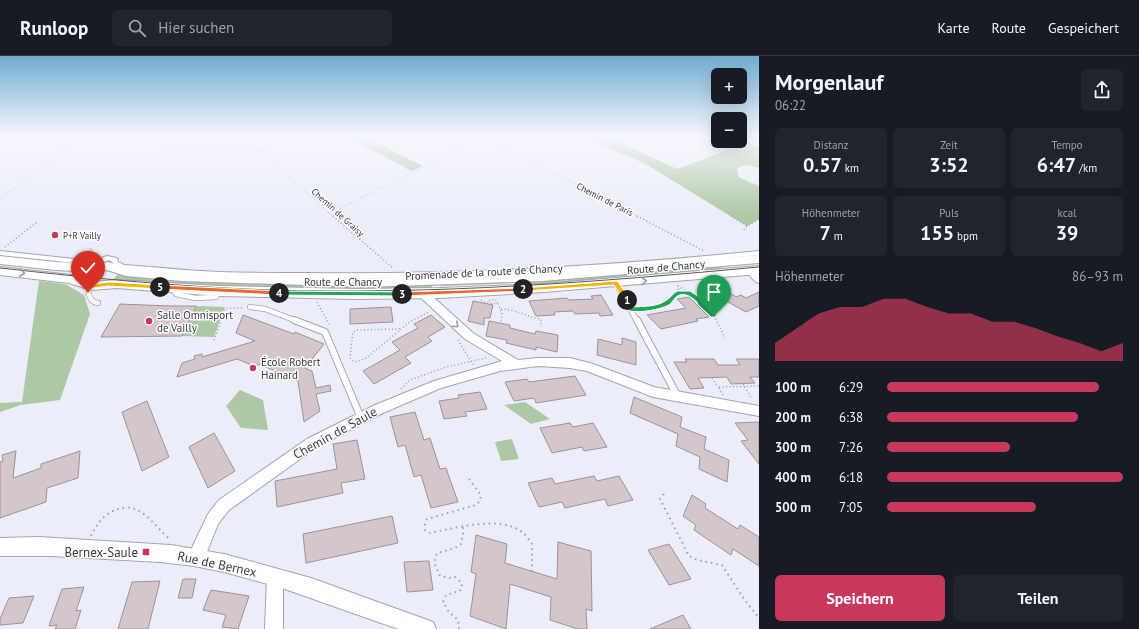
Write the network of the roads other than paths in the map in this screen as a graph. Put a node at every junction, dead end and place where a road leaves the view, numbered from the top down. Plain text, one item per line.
1 (759, 253) edge
2 (0, 254) edge
3 (96, 268) junction
4 (115, 269) junction
5 (0, 270) edge
6 (758, 270) edge
7 (616, 283) junction
8 (91, 284) junction
9 (421, 294) junction
10 (98, 303) dead end
11 (250, 307) dead end
12 (514, 363) junction
13 (678, 398) junction
14 (758, 410) edge
15 (361, 418) junction
16 (0, 547) edge
17 (196, 558) junction
18 (275, 578) junction
19 (274, 629) edge
20 (426, 629) edge

1 - 2 street, Promenade de la route de Chancy
2 - 3 main road, Route de Chancy
3 - 4 main road, Route de Chancy
3 - 8 main road
4 - 6 main road, Route de Chancy
4 - 8 main road
5 -> 8 main road, Route de Chancy
7 -> 6 main road, Route de Chancy
7 - 9 main road, Route de Chancy
7 - 13 lane
8 - 9 main road, Route de Chancy
8 - 10 lane
9 -> 12 street
11 - 15 lane
12 - 13 street, Chemin de Saule
12 - 15 street, Chemin de Saule
13 - 14 street, Chemin de Saule
15 - 17 street, Chemin de Saule
16 - 17 street, Rue de Bernex
17 - 18 street, Rue de Bernex
18 - 19 street
18 - 20 street, Rue de Bernex

